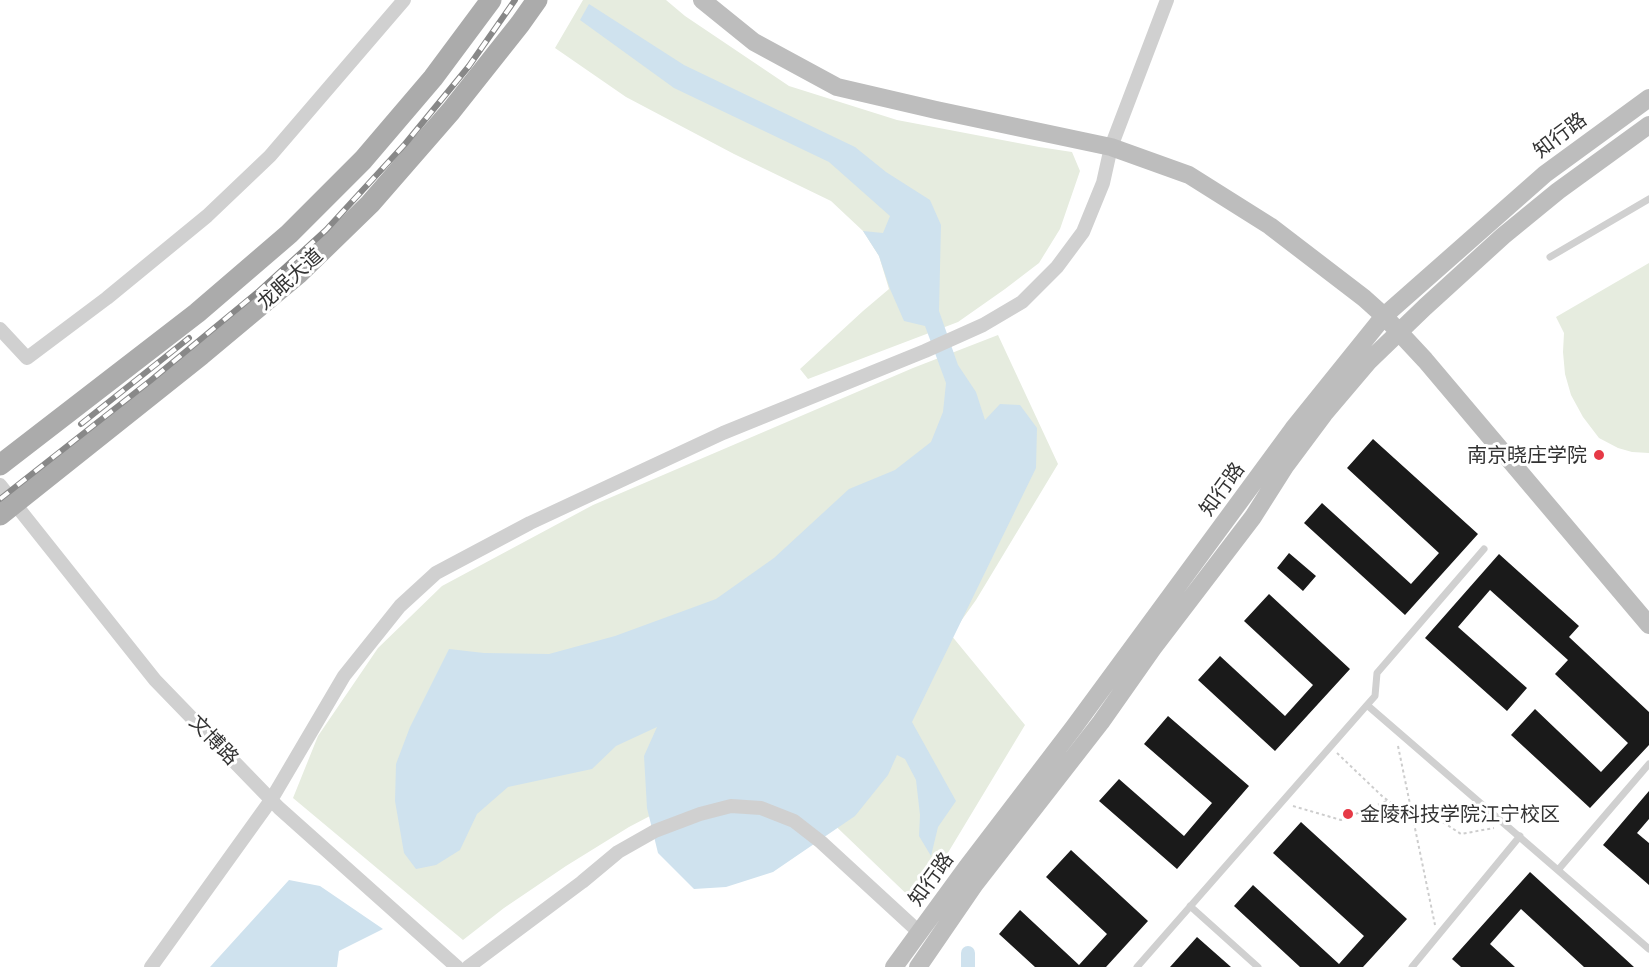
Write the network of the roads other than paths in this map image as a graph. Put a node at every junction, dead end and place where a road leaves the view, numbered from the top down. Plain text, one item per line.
1 (404, 0) edge
2 (491, 0) edge
3 (537, 0) edge
4 (702, 0) edge
5 (1167, 0) edge
6 (1649, 98) edge
7 (1649, 125) edge
8 (1111, 147) junction
9 (1649, 199) edge
10 (1550, 257) dead end
11 (1384, 316) junction
12 (0, 329) edge
13 (1399, 332) junction
14 (0, 465) edge
15 (0, 485) edge
16 (7, 510) edge
17 (1484, 549) dead end
18 (1649, 625) edge
19 (1367, 705) junction
20 (1649, 764) edge
21 (271, 800) junction
22 (1520, 836) junction
23 (1558, 870) junction
24 (1190, 906) junction
25 (920, 933) junction
26 (1649, 949) edge
27 (1416, 966) edge
28 (151, 967) edge
29 (458, 967) edge
30 (468, 967) edge
31 (894, 967) edge
32 (918, 967) edge
33 (1137, 967) edge
34 (1258, 967) edge

1 - 12 street
2 - 14 main road, 龙眠大道
3 - 16 main road, 龙眠大道
4 - 8 street
5 - 8 street
6 - 11 street, 知行路
7 - 13 street, 知行路
8 - 11 street
8 - 21 street
9 - 10 lane
11 - 13 street
11 - 25 street, 知行路
13 - 18 street
13 - 32 street, 知行路
15 - 16 street, 文博路
16 - 21 street, 文博路
17 - 19 lane
19 - 22 lane
19 - 24 lane
20 - 23 lane
21 - 28 street
21 - 29 street, 文博路
22 - 23 lane
22 - 27 lane
23 - 26 lane
24 - 33 lane
24 - 34 lane
25 - 30 street
25 - 31 street, 知行路

